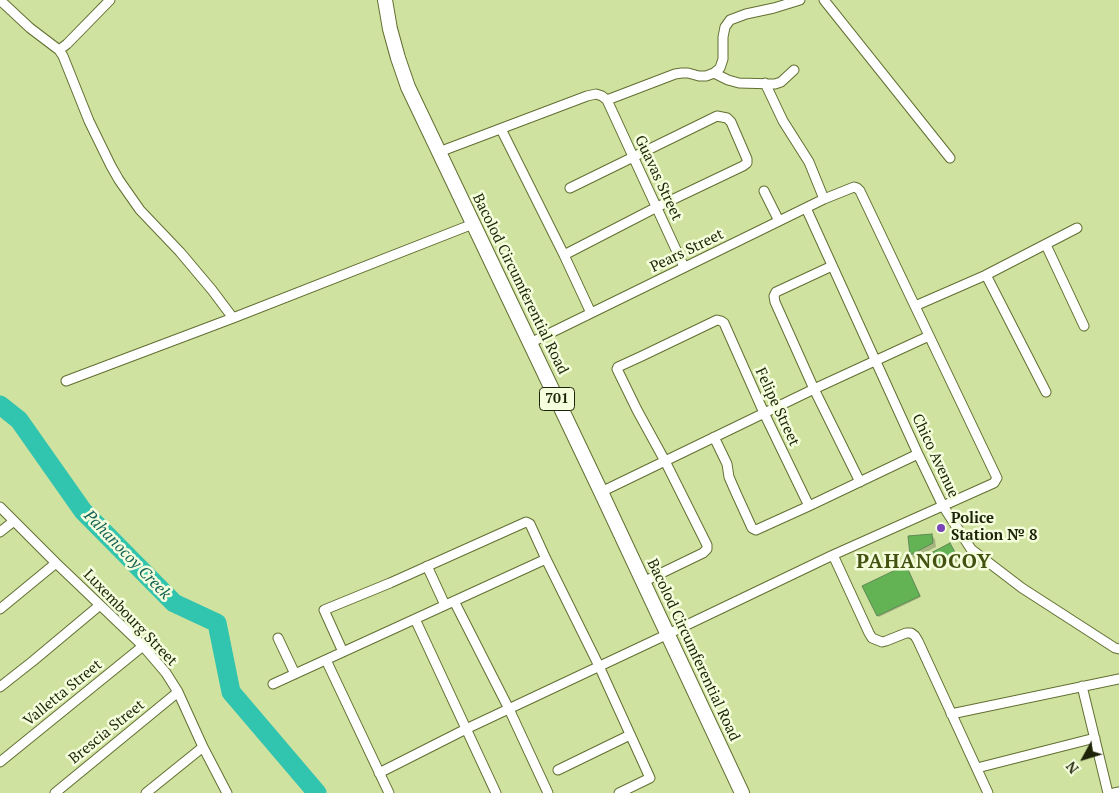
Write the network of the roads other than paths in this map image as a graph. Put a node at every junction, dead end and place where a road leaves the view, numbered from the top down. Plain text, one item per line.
1 (0, 0) edge
2 (110, 0) edge
3 (385, 0) edge
4 (800, 0) edge
5 (824, 0) edge
6 (59, 50) junction
7 (794, 70) dead end
8 (714, 73) junction
9 (766, 83) junction
10 (607, 100) junction
11 (502, 129) junction
12 (439, 152) junction
13 (633, 157) junction
14 (950, 158) dead end
15 (570, 188) dead end
16 (764, 191) dead end
17 (824, 199) junction
18 (657, 207) junction
19 (806, 208) junction
20 (779, 221) junction
21 (473, 224) junction
22 (1077, 228) dead end
23 (1046, 245) junction
24 (564, 255) junction
25 (832, 266) junction
26 (684, 267) junction
27 (986, 275) junction
28 (915, 306) junction
29 (591, 313) junction
30 (233, 318) junction
31 (1084, 326) dead end
32 (929, 336) junction
33 (530, 343) junction
34 (876, 360) junction
35 (66, 382) dead end
36 (814, 389) junction
37 (1046, 392) dead end
38 (764, 413) junction
39 (714, 437) junction
40 (918, 454) junction
41 (665, 461) junction
42 (860, 482) junction
43 (601, 492) junction
44 (809, 506) junction
45 (943, 506) junction
46 (0, 507) edge
47 (14, 521) junction
48 (0, 532) edge
49 (833, 555) junction
50 (546, 559) junction
51 (56, 563) junction
52 (427, 566) junction
53 (643, 582) junction
54 (454, 601) junction
55 (100, 605) junction
56 (445, 605) junction
57 (0, 609) edge
58 (415, 619) junction
59 (668, 634) junction
60 (278, 638) dead end
61 (143, 646) junction
62 (1119, 649) edge
63 (343, 652) junction
64 (326, 660) junction
65 (599, 666) junction
66 (295, 674) junction
67 (1119, 679) edge
68 (273, 684) dead end
69 (1082, 686) junction
70 (0, 687) edge
71 (178, 692) junction
72 (509, 709) junction
73 (952, 714) junction
74 (466, 729) junction
75 (630, 735) junction
76 (1095, 738) junction
77 (203, 746) junction
78 (0, 762) edge
79 (976, 768) junction
80 (558, 770) dead end
81 (379, 772) junction
82 (1119, 792) edge
83 (54, 793) edge
84 (146, 793) edge
85 (227, 793) edge
86 (389, 793) edge
87 (496, 793) edge
88 (548, 793) edge
89 (618, 793) edge
90 (742, 793) edge
91 (988, 793) edge
92 (1108, 793) edge
93 (1114, 793) edge

1 - 6 street
2 - 6 street
3 - 12 main road, Bacolod Circumferential Road / 701
4 - 8 street
5 - 14 street
6 - 30 street
7 - 9 street
8 - 9 street
8 - 10 street
9 - 17 street
10 - 11 street
10 - 13 street, Guavas Street
11 - 12 street
11 - 24 street
12 - 21 main road, Bacolod Circumferential Road / 701
13 - 15 street
13 - 18 street, Guavas Street
13 - 18 street
16 - 20 street
17 - 19 street, Pears Street
17 - 28 street, Pears Street
18 - 24 street
18 - 26 street, Guavas Street
19 - 20 street, Pears Street
19 - 25 street, Chico Avenue
20 - 26 street, Pears Street
21 - 30 street
21 - 33 main road, Bacolod Circumferential Road / 701
22 - 23 street
23 - 27 street
23 - 31 street
24 - 29 street
25 - 34 street, Chico Avenue
25 - 36 street
26 - 29 street, Pears Street
27 - 28 street
27 - 37 street
28 - 32 street
29 - 33 street, Pears Street
30 - 35 street
32 - 34 street
32 - 45 street
33 - 43 main road, Bacolod Circumferential Road / 701
34 - 36 street
34 - 40 street, Chico Avenue
36 - 38 street
36 - 42 street
38 - 39 street
38 - 41 street, Felipe Street
38 - 44 street, Felipe Street
39 - 41 street
39 - 44 street
40 - 42 street
40 - 45 street, Chico Avenue
41 - 43 street
41 - 53 street
42 - 44 street
43 - 53 main road, Bacolod Circumferential Road / 701
45 - 49 street
45 - 62 street, Chico Avenue
46 - 47 street, Luxembourg Street
47 - 48 street
47 - 51 street, Luxembourg Street
49 - 59 street
49 - 73 street
50 - 52 street
50 - 54 street
50 - 65 street
51 - 55 street, Luxembourg Street
51 - 57 street
52 - 56 street
52 - 63 street
53 - 59 main road, Bacolod Circumferential Road / 701
54 - 56 street
54 - 72 street
55 - 61 street, Luxembourg Street
55 - 70 street
56 - 58 street
58 - 63 street
58 - 74 street
59 - 65 street
59 - 90 main road, Bacolod Circumferential Road / 701
60 - 66 street
61 - 71 street, Luxembourg Street
61 - 78 street, Valletta Street
63 - 64 street
64 - 66 street
64 - 81 street
65 - 72 street
65 - 75 street
66 - 68 street
67 - 69 street
69 - 73 street
69 - 76 street
71 - 77 street, Luxembourg Street
71 - 83 street, Brescia Street
72 - 74 street
72 - 88 street
73 - 79 street
74 - 81 street
74 - 87 street
75 - 80 street
75 - 89 street
76 - 79 street
76 - 92 street
77 - 84 street
77 - 85 street, Luxembourg Street
79 - 91 street
81 - 86 street
82 - 93 street

